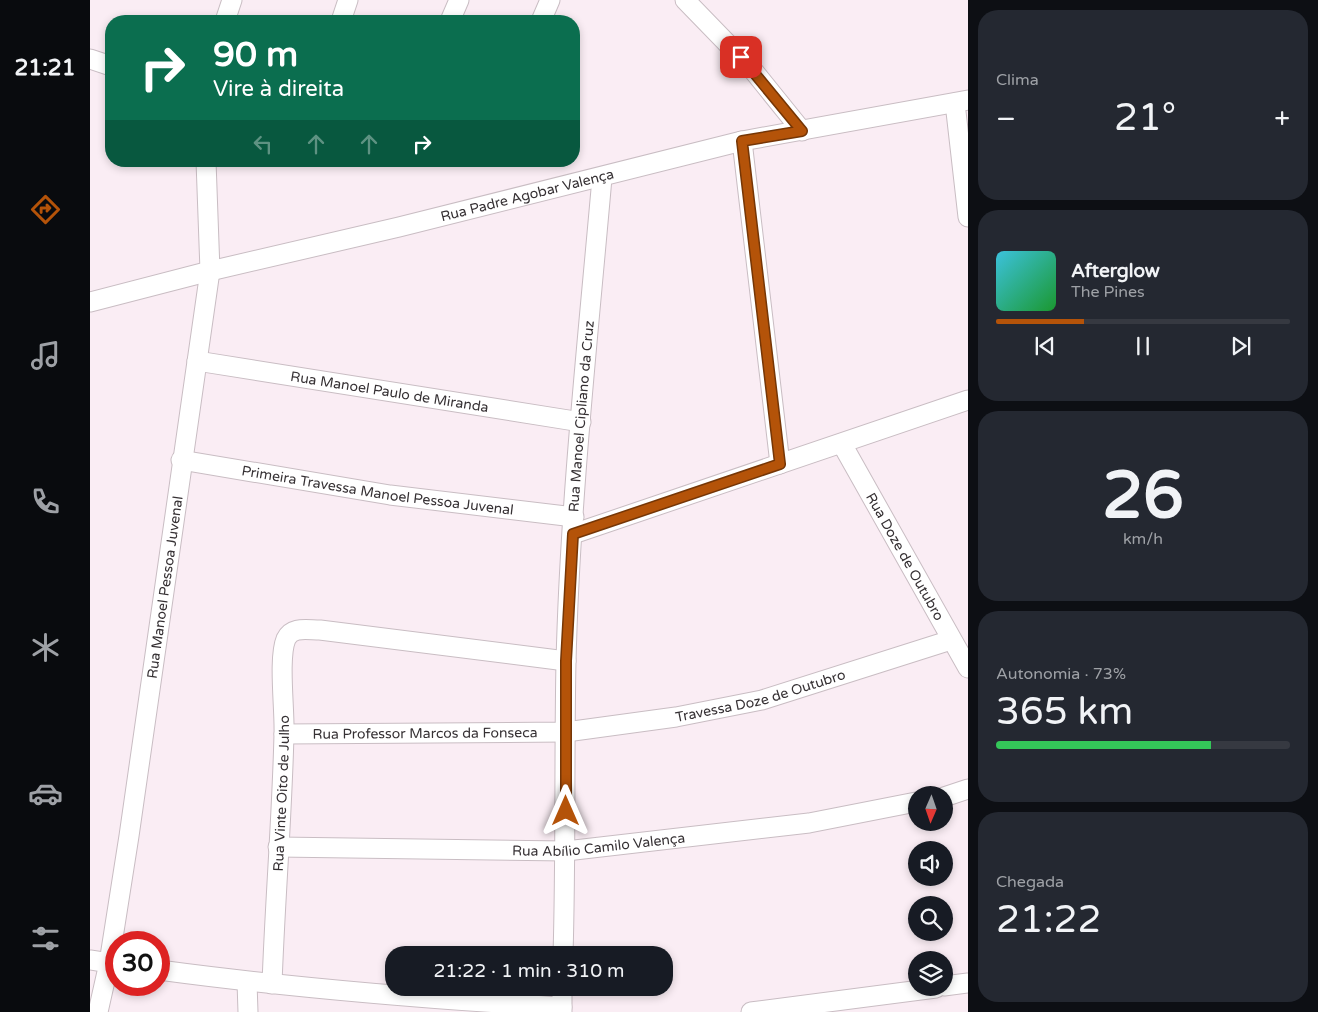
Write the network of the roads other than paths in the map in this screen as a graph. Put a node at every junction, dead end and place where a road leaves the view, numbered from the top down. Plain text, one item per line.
1 (232, 0) edge
2 (348, 0) edge
3 (458, 0) edge
4 (550, 0) edge
5 (685, 0) edge
6 (228, 15) edge
7 (343, 15) edge
8 (452, 15) edge
9 (544, 15) edge
10 (90, 59) edge
11 (105, 64) edge
12 (962, 102) edge
13 (802, 131) junction
14 (742, 141) junction
15 (206, 167) edge
16 (602, 178) junction
17 (968, 217) edge
18 (210, 270) junction
19 (90, 302) edge
20 (198, 361) junction
21 (968, 400) edge
22 (581, 422) junction
23 (842, 444) junction
24 (181, 460) junction
25 (780, 464) junction
26 (574, 526) junction
27 (951, 640) junction
28 (566, 661) junction
29 (968, 668) edge
30 (566, 732) junction
31 (284, 734) junction
32 (968, 789) edge
33 (953, 794) edge
34 (908, 804) edge
35 (278, 847) junction
36 (566, 851) junction
37 (117, 931) edge
38 (563, 946) edge
39 (90, 960) edge
40 (105, 963) edge
41 (170, 972) edge
42 (247, 982) junction
43 (968, 983) edge
44 (272, 984) junction
45 (953, 985) edge
46 (105, 990) edge
47 (908, 992) edge
48 (562, 996) edge
49 (562, 1010) edge
50 (98, 1012) edge
51 (248, 1012) edge
52 (751, 1012) edge

1 - 6 street
2 - 7 street
3 - 8 street
4 - 9 street
5 - 13 street
10 - 11 street
12 - 13 street, Rua Padre Agobar Valença
12 - 17 street
13 - 14 street, Rua Padre Agobar Valença
14 - 16 street, Rua Padre Agobar Valença
14 - 25 street
15 - 18 street, Rua Manoel Pessoa Juvenal
16 - 18 street, Rua Padre Agobar Valença
16 - 22 street, Rua Manoel Cipliano da Cruz
18 - 19 street, Rua Padre Agobar Valença
18 - 20 street, Rua Manoel Pessoa Juvenal
20 - 22 street, Rua Manoel Paulo de Miranda
20 - 24 street, Rua Manoel Pessoa Juvenal
21 - 23 street
22 - 26 street, Rua Manoel Cipliano da Cruz
23 - 25 street
23 - 27 street, Rua Doze de Outubro
24 - 26 street, Primeira Travessa Manoel Pessoa Juvenal
24 - 37 street, Rua Manoel Pessoa Juvenal
25 - 26 street
26 - 28 street, Rua Manoel Cipliano da Cruz
27 - 29 street, Rua Doze de Outubro
27 - 30 street, Travessa Doze de Outubro
28 - 30 street, Rua Manoel Cipliano da Cruz
28 - 31 street, Rua Vinte Oito de Julho
30 - 31 street, Rua Professor Marcos da Fonseca
30 - 36 street, Rua Manoel Cipliano da Cruz
31 - 35 street, Rua Vinte Oito de Julho
32 - 33 street
34 - 36 street, Rua Abílio Camilo Valença
35 - 36 street, Rua Abílio Camilo Valença
35 - 44 street, Rua Vinte Oito de Julho
36 - 38 street, Rua Manoel Cipliano da Cruz
39 - 40 street
41 - 42 street
42 - 44 street
42 - 51 street
43 - 45 street
44 - 49 street
46 - 50 street, Rua Manoel Pessoa Juvenal
47 - 52 street
48 - 49 street

